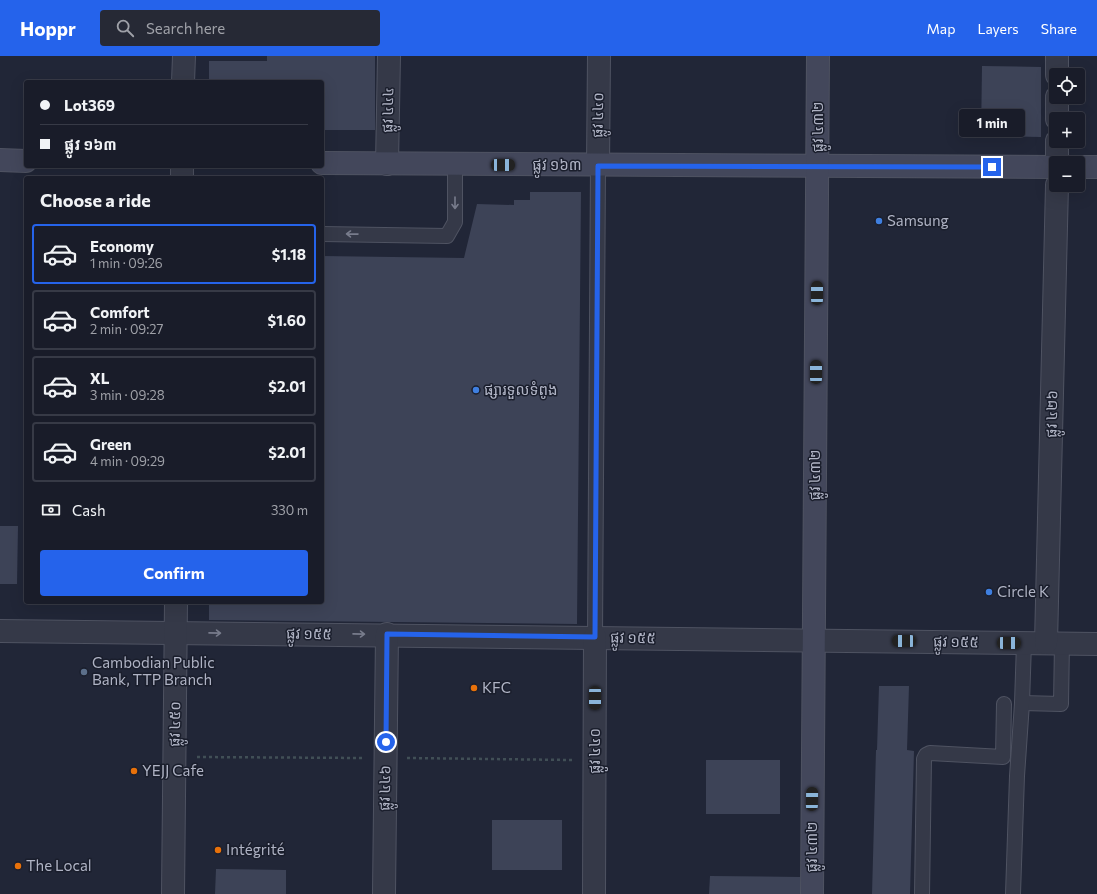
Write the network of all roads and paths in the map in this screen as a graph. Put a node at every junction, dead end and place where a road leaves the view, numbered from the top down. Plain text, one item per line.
1 (184, 56) edge
2 (389, 56) edge
3 (599, 56) edge
4 (818, 56) edge
5 (1057, 56) edge
6 (1057, 68) edge
7 (183, 80) edge
8 (0, 160) edge
9 (24, 161) edge
10 (324, 164) edge
11 (388, 164) junction
12 (455, 164) junction
13 (598, 166) junction
14 (818, 167) junction
15 (1049, 167) edge
16 (1085, 167) edge
17 (1097, 167) edge
18 (1057, 192) edge
19 (324, 234) edge
20 (176, 604) edge
21 (0, 631) edge
22 (176, 632) junction
23 (387, 634) junction
24 (595, 637) junction
25 (814, 640) junction
26 (1024, 643) junction
27 (1054, 643) junction
28 (1097, 644) edge
29 (1022, 703) junction
30 (1004, 704) dead end
31 (172, 894) edge
32 (384, 894) edge
33 (594, 894) edge
34 (812, 894) edge
35 (922, 894) edge
36 (1013, 894) edge

1 - 7 street
2 - 11 street, ផ្លូវ ៤៤៤
3 - 13 street, ផ្លូវ ៤៤០
4 - 14 street, ផ្លូវ ៤៣២
5 - 6 street
8 - 9 street
10 - 11 street, ផ្លូវ ១៦៣
11 - 12 street, ផ្លូវ ១៦៣
12 - 13 street, ផ្លូវ ១៦៣
12 -> 19 lane
13 - 14 street, ផ្លូវ ១៦៣
13 - 24 lane, ផ្លូវ ៤៤០
14 - 15 street, ផ្លូវ ១៦៣
14 - 25 street, ផ្លូវ ៤៣២
16 - 17 street
18 - 27 street, ផ្លូវ ៤២៦
20 - 22 street, ផ្លូវ ៤៥០
21 - 22 street, ផ្លូវ ១៥៥
22 -> 23 street, ផ្លូវ ១៥៥
22 - 31 street, ផ្លូវ ៤៥០
23 - 24 street, ផ្លូវ ១៥៥
23 - 32 street, ផ្លូវ ៤៤៦
24 - 25 street, ផ្លូវ ១៥៥
24 - 33 street, ផ្លូវ ៤៤០
25 - 26 street, ផ្លូវ ១៥៥
25 - 34 street, ផ្លូវ ៤៣២
26 - 27 street, ផ្លូវ ១៥៥
26 - 29 lane
27 - 28 street, ផ្លូវ ១៥៥
27 - 29 lane
29 - 36 lane
30 - 35 lane

